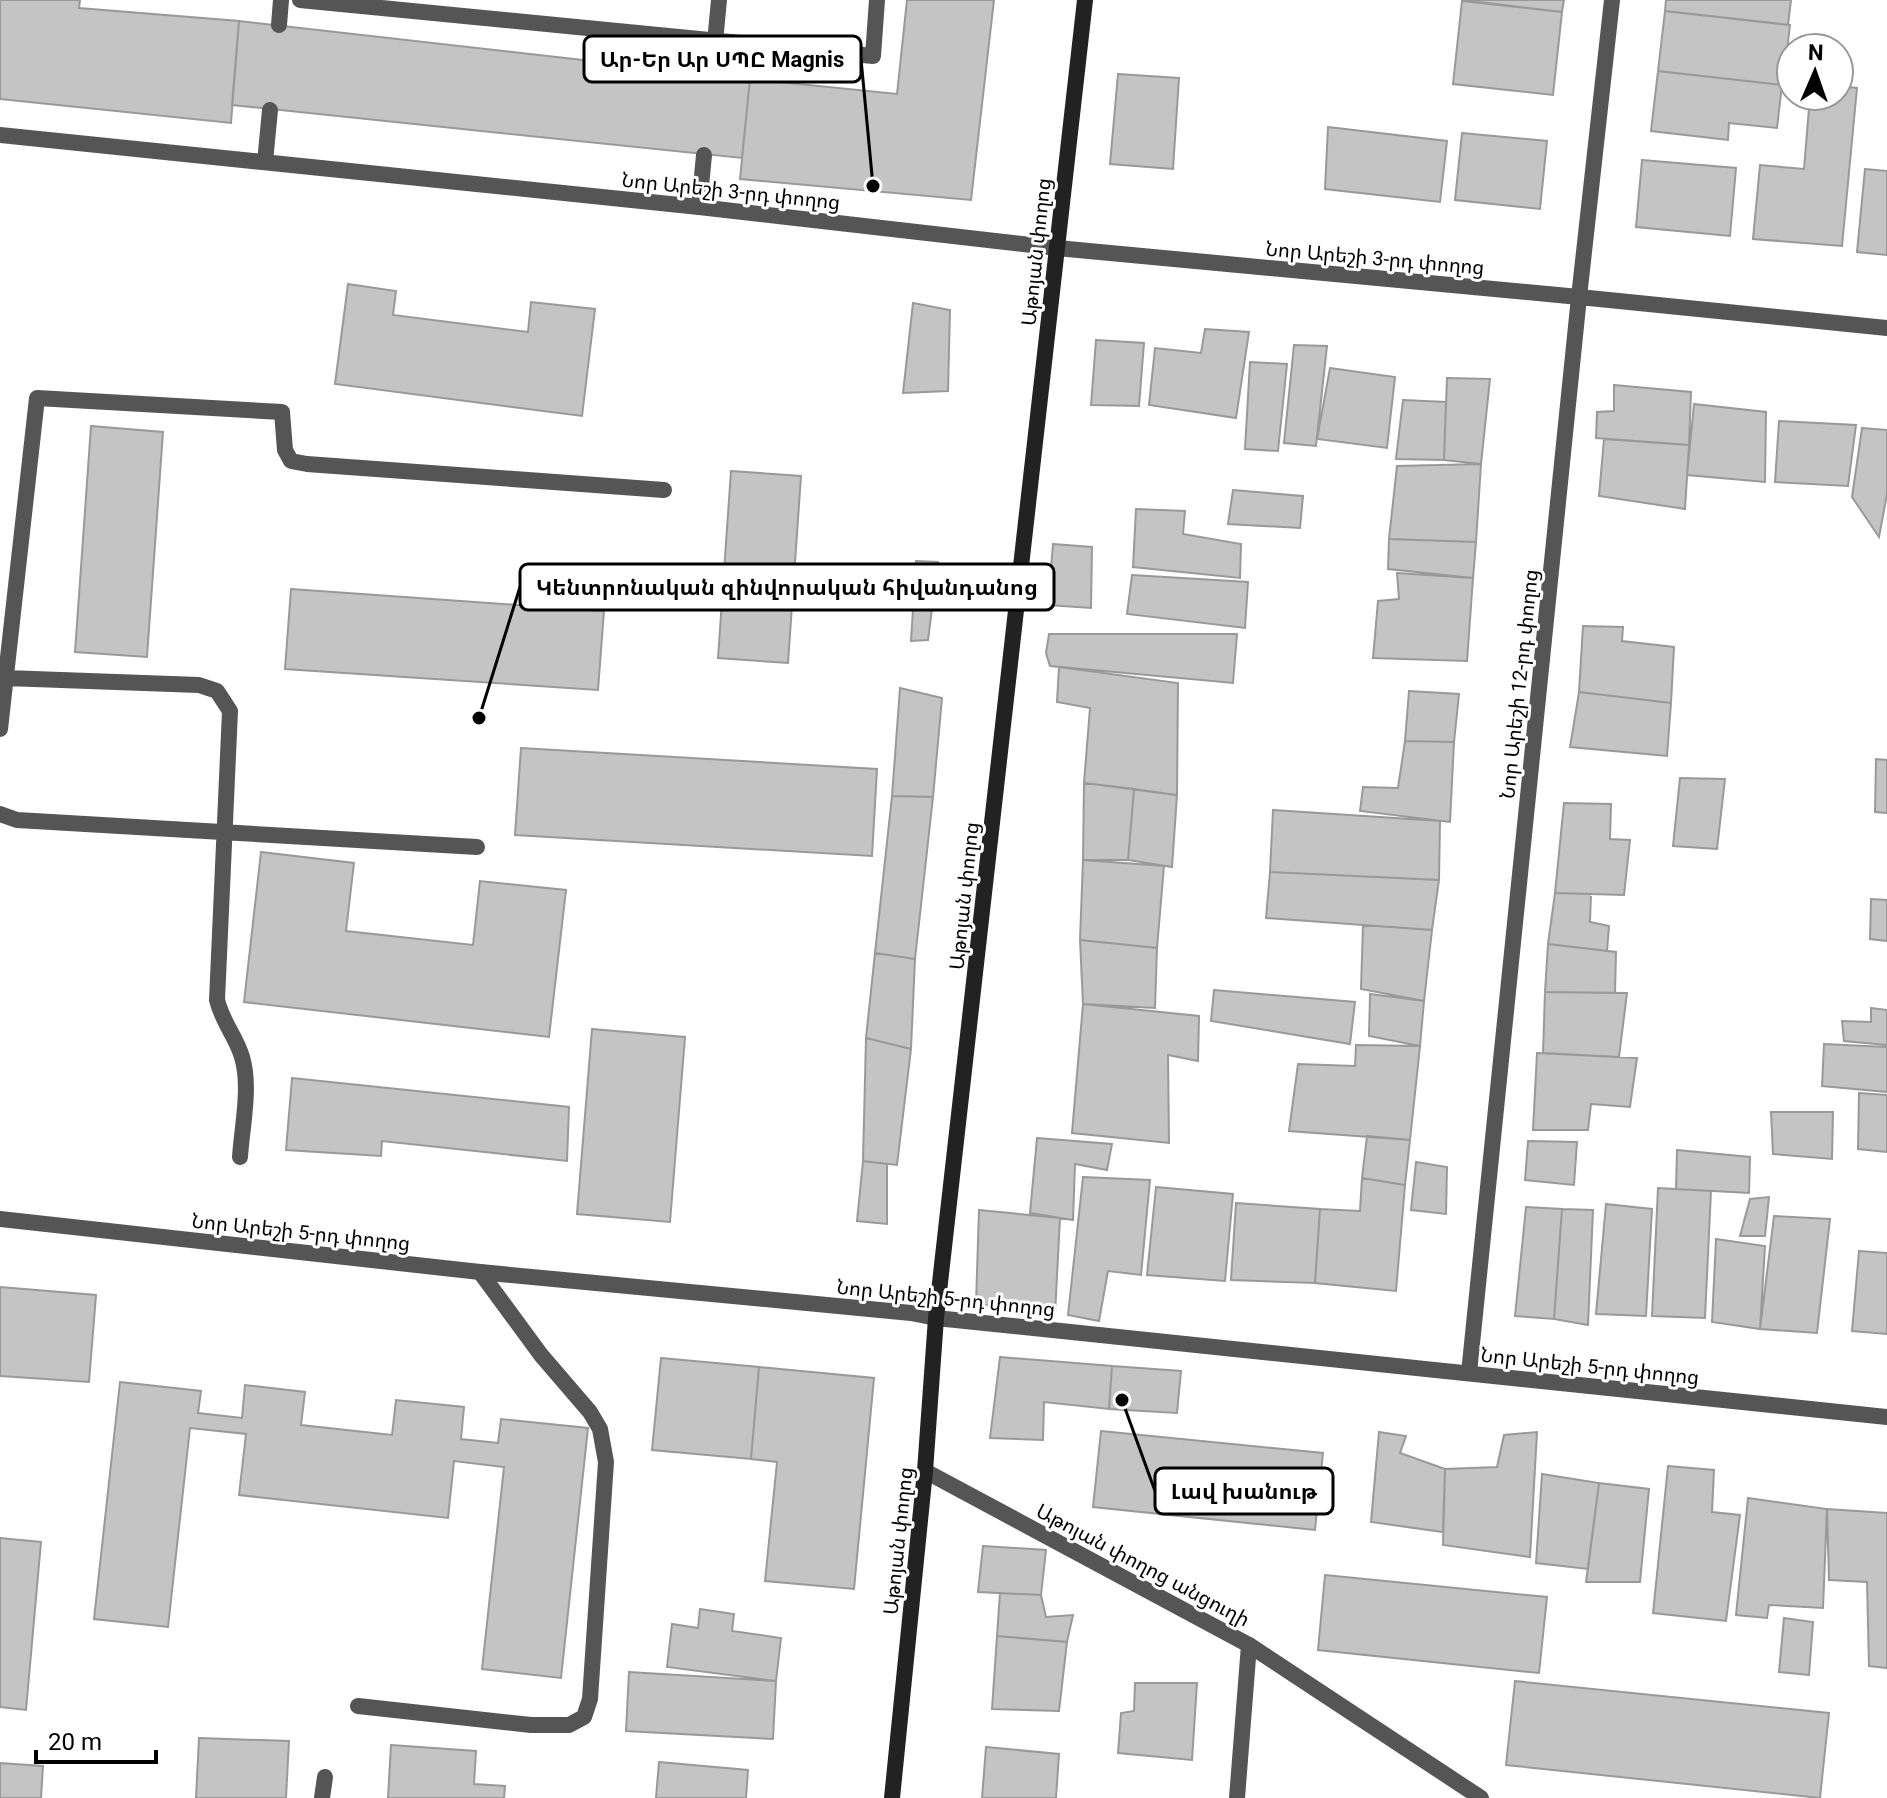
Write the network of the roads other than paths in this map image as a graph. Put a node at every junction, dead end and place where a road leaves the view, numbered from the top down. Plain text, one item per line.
1 (281, 0) edge
2 (300, 0) edge
3 (719, 0) edge
4 (877, 0) edge
5 (1085, 0) edge
6 (1612, 0) edge
7 (279, 25) dead end
8 (715, 39) junction
9 (712, 74) dead end
10 (270, 110) dead end
11 (0, 135) edge
12 (704, 155) dead end
13 (265, 162) junction
14 (699, 207) junction
15 (1057, 248) junction
16 (1579, 297) junction
17 (1887, 328) edge
18 (664, 490) dead end
19 (6, 678) junction
20 (0, 729) edge
21 (0, 814) edge
22 (223, 832) junction
23 (477, 847) dead end
24 (240, 1157) dead end
25 (0, 1219) edge
26 (480, 1272) junction
27 (936, 1318) junction
28 (1469, 1373) junction
29 (1887, 1417) edge
30 (925, 1471) junction
31 (1249, 1645) junction
32 (358, 1706) dead end
33 (325, 1777) dead end
34 (322, 1798) edge
35 (892, 1798) edge
36 (1237, 1798) edge
37 (1481, 1798) edge

1 - 7 street
2 - 8 street
3 - 8 street
4 - 8 street
5 - 15 main road, Աթոյան փողոց
6 - 16 street, Նոր Արեշի 12-րդ փողոց
8 - 9 street
10 - 13 street
11 - 13 street, Նոր Արեշի 3-րդ փողոց
12 - 14 street
13 - 14 street, Նոր Արեշի 3-րդ փողոց
14 - 15 street, Նոր Արեշի 3-րդ փողոց
15 - 16 street, Նոր Արեշի 3-րդ փողոց
15 - 27 main road, Աթոյան փողոց
16 - 17 street, Նոր Արեշի 3-րդ փողոց
16 - 28 street, Նոր Արեշի 12-րդ փողոց
18 - 19 street
19 - 20 street
19 - 22 street
21 - 22 street
22 - 23 street
22 - 24 street
25 - 26 street, Նոր Արեշի 5-րդ փողոց
26 - 27 street, Նոր Արեշի 5-րդ փողոց
26 - 32 street
27 - 28 street, Նոր Արեշի 5-րդ փողոց
27 - 30 main road, Աթոյան փողոց
28 - 29 street, Նոր Արեշի 5-րդ փողոց
30 - 31 street, Աթոյան փողոց անցուղի
30 - 35 main road, Աթոյան փողոց
31 - 36 street, Աթոյան փողոց անցուղի
31 - 37 street
33 - 34 street

